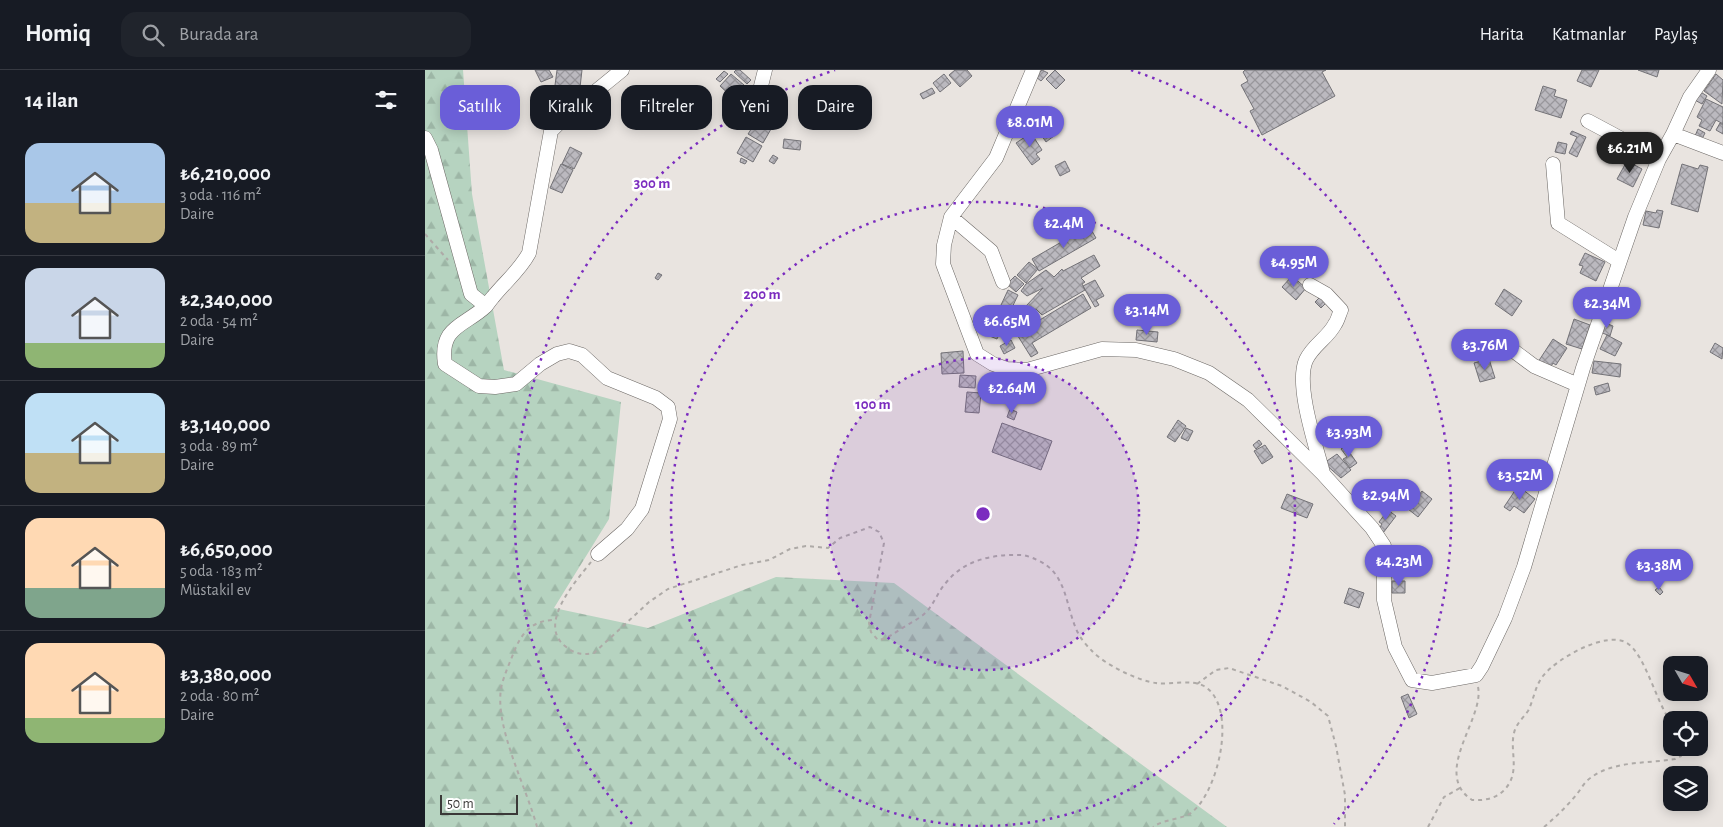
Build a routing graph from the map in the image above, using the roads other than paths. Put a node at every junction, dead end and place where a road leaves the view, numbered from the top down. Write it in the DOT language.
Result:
graph roads {
  1 [pos="622,70"];
  2 [pos="765,70"];
  3 [pos="1033,70"];
  4 [pos="1709,70"];
  5 [pos="761,85"];
  6 [pos="1588,121"];
  7 [pos="1673,134"];
  8 [pos="425,138"];
  9 [pos="1723,154"];
  10 [pos="1659,159"];
  11 [pos="1553,164"];
  12 [pos="951,217"];
  13 [pos="1619,261"];
  14 [pos="1003,282"];
  15 [pos="1310,285"];
  16 [pos="486,306"];
  17 [pos="1499,340"];
  18 [pos="1577,385"];
  19 [pos="1323,474"];
  20 [pos="598,554"];
  1 -- 16 [label="street"];
  2 -- 5 [label="street"];
  3 -- 12 [label="street"];
  4 -- 7 [label="street"];
  6 -- 10 [label="street"];
  7 -- 9 [label="street"];
  7 -- 10 [label="street"];
  8 -- 16 [label="street"];
  10 -- 13 [label="street"];
  11 -- 13 [label="street"];
  12 -- 14 [label="street"];
  12 -- 19 [label="street"];
  13 -- 18 [label="street"];
  15 -- 19 [label="street"];
  16 -- 20 [label="street"];
  17 -- 18 [label="street"];
  18 -- 19 [label="street"];
}
